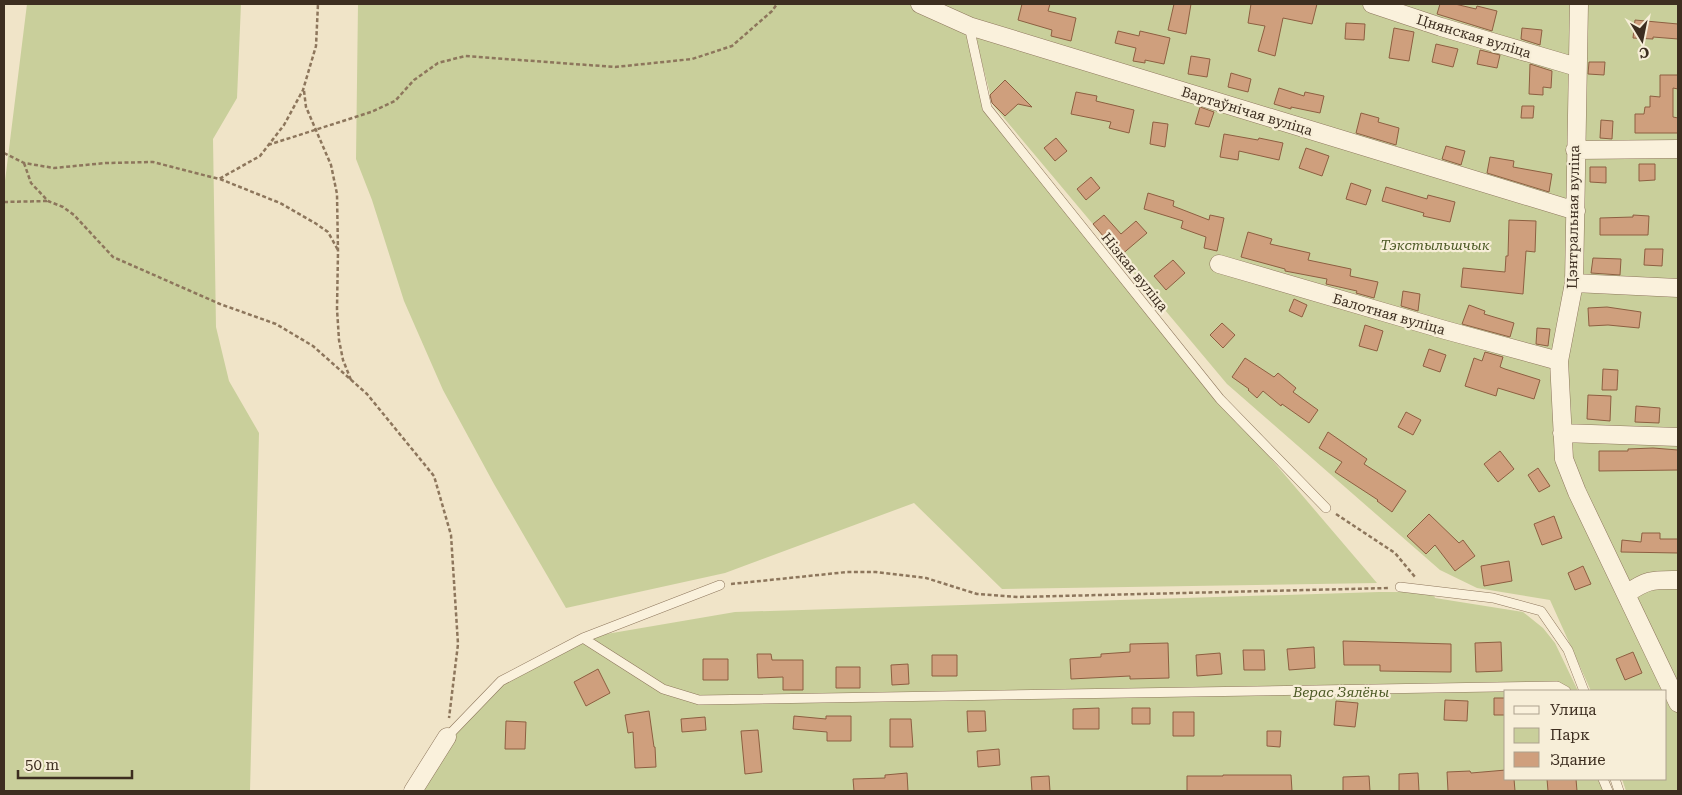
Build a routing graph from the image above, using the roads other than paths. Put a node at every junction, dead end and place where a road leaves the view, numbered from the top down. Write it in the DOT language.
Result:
graph roads {
  1 [pos="920,4"];
  2 [pos="1372,4"];
  3 [pos="1579,4"];
  4 [pos="969,26"];
  5 [pos="1577,67"];
  6 [pos="1678,149"];
  7 [pos="1575,150"];
  8 [pos="1576,211"];
  9 [pos="1219,264"];
  10 [pos="1574,283"];
  11 [pos="1678,288"];
  12 [pos="1559,361"];
  13 [pos="1562,434"];
  14 [pos="1678,437"];
  15 [pos="1326,508"];
  16 [pos="1678,580"];
  17 [pos="720,585"];
  18 [pos="1400,587"];
  19 [pos="1626,594"];
  20 [pos="583,638"];
  21 [pos="1564,690"];
  22 [pos="1584,690"];
  23 [pos="1678,702"];
  24 [pos="447,737"];
  25 [pos="414,791"];
  1 -- 4 [label="street, Вартаўнічая вуліца"];
  2 -- 5 [label="street, Цнянская вуліца"];
  3 -- 5 [label="street, Цэнтральная вуліца"];
  4 -- 8 [label="street, Вартаўнічая вуліца"];
  4 -- 15 [label="lane, Нізкая вуліца"];
  5 -- 7 [label="street, Цэнтральная вуліца"];
  6 -- 7 [label="street"];
  7 -- 8 [label="street, Цэнтральная вуліца"];
  8 -- 10 [label="street, Цэнтральная вуліца"];
  9 -- 12 [label="street, Балотная вуліца"];
  10 -- 11 [label="street"];
  10 -- 12 [label="street, Цэнтральная вуліца"];
  12 -- 13 [label="street, Цэнтральная вуліца"];
  13 -- 14 [label="street"];
  13 -- 19 [label="street, Цэнтральная вуліца"];
  16 -- 19 [label="street"];
  17 -- 20 [label="lane"];
  18 -- 22 [label="lane"];
  19 -- 23 [label="street, Цэнтральная вуліца"];
  20 -- 21 [label="lane"];
  20 -- 24 [label="lane"];
  24 -- 25 [label="street"];
}
